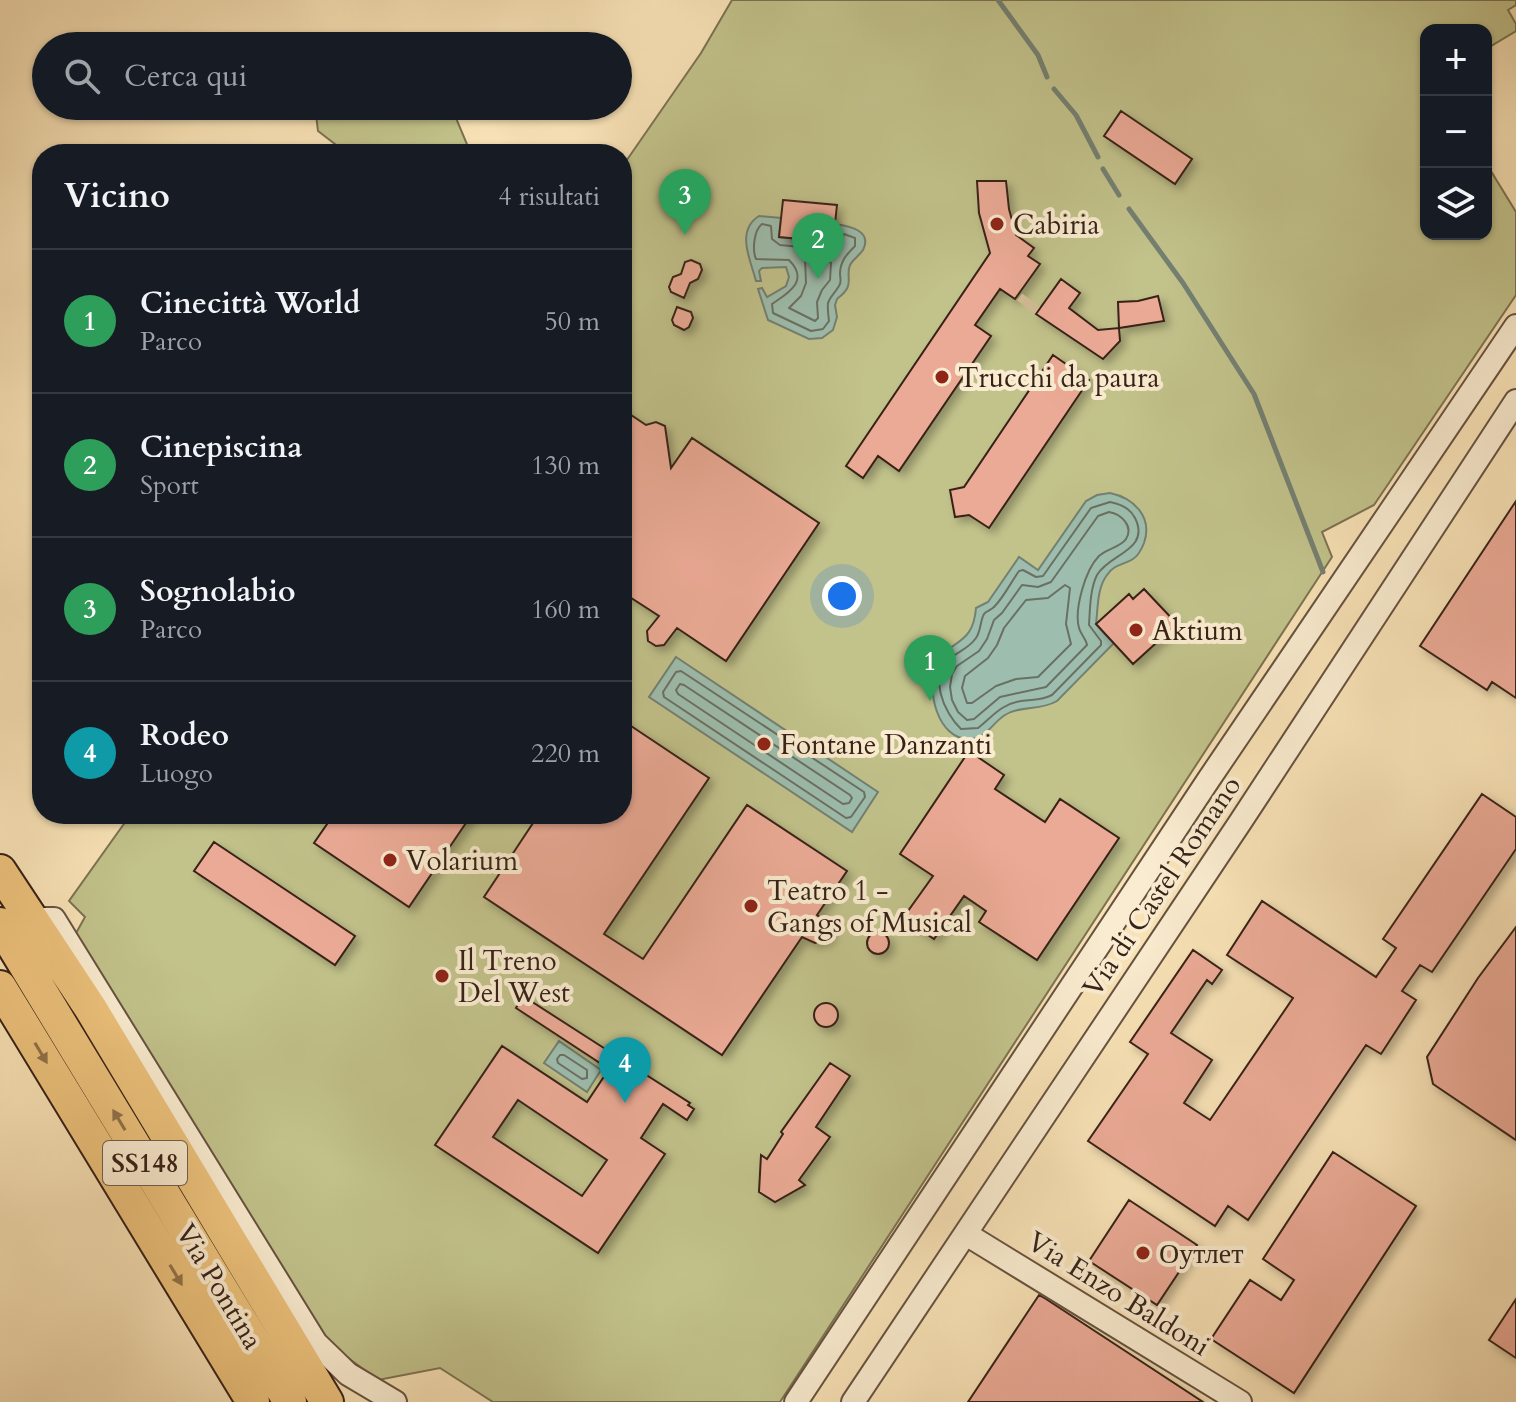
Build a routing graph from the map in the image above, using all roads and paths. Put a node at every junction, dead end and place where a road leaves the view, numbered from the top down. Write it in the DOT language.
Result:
graph roads {
  1 [pos="1516,326"];
  2 [pos="1516,401"];
  3 [pos="0,871"];
  4 [pos="36,923"];
  5 [pos="0,924"];
  6 [pos="0,987"];
  7 [pos="966,1234"];
  8 [pos="211,1334"];
  9 [pos="236,1402"];
  10 [pos="253,1402"];
  11 [pos="290,1402"];
  12 [pos="327,1402"];
  13 [pos="395,1402"];
  14 [pos="796,1402"];
  15 [pos="853,1402"];
  16 [pos="1240,1402"];
  1 -- 14 [label="street"];
  2 -- 7 [label="street, Via di Castel Romano"];
  3 -- 4 [label="highway"];
  4 -- 12 [label="highway"];
  4 -- 13 [label="street"];
  11 -- 5 [label="highway, Via Pontina / SS148, one-way"];
  6 -- 8 [label="highway, Via Pontina / SS148, one-way"];
  7 -- 15 [label="street, Via di Castel Romano"];
  7 -- 16 [label="street, Via Enzo Baldoni"];
  8 -- 9 [label="highway"];
  8 -- 10 [label="highway, Via Pontina / SS148"];
}
